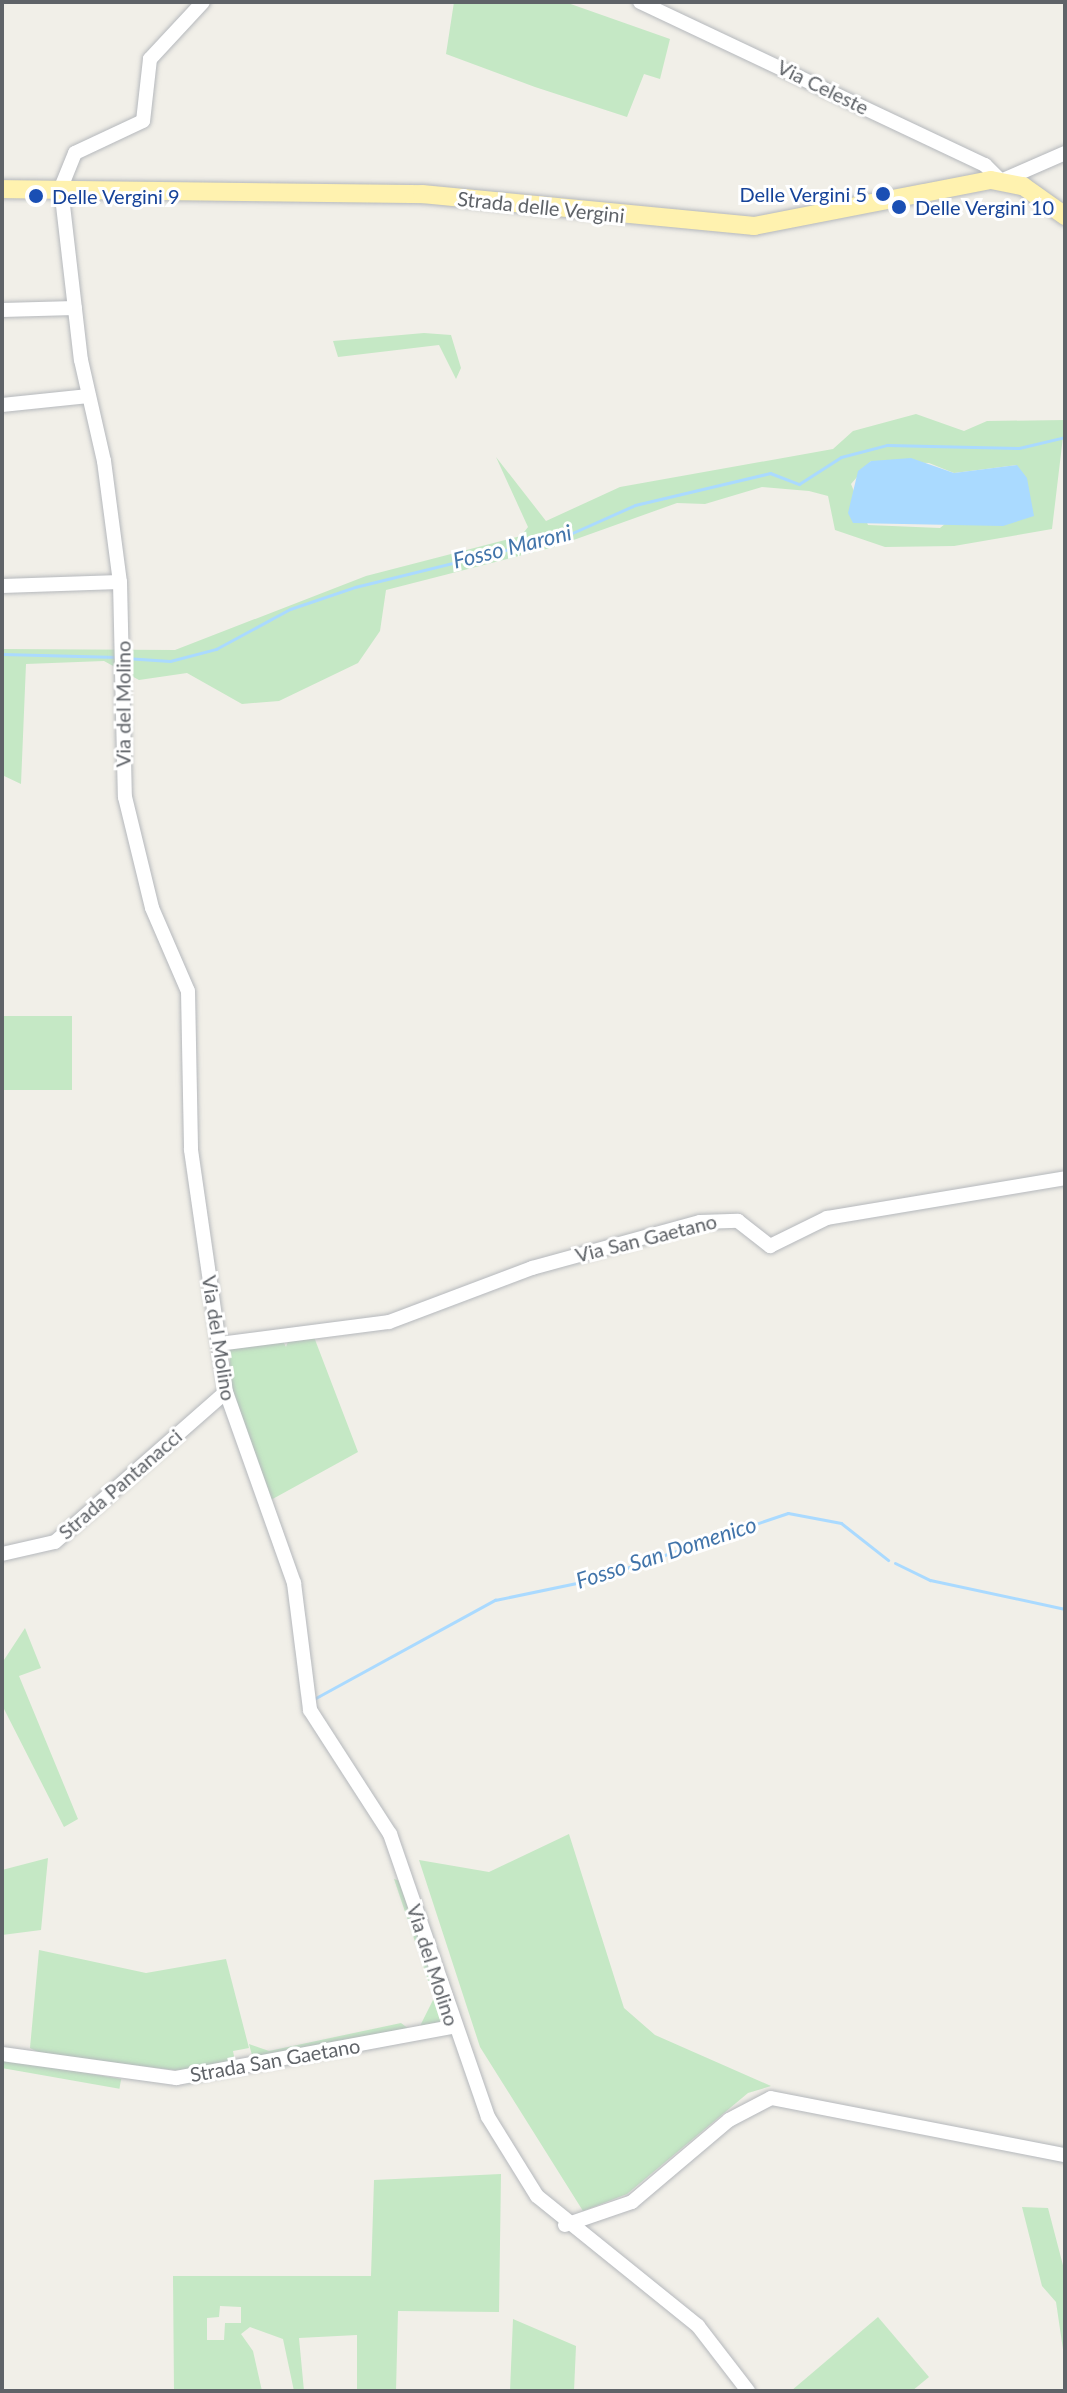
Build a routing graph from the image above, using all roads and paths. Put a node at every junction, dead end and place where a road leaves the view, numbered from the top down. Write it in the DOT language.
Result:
graph roads {
  1 [pos="203,2"];
  2 [pos="640,2"];
  3 [pos="1065,153"];
  4 [pos="1001,181"];
  5 [pos="61,188"];
  6 [pos="2,189"];
  7 [pos="1065,216"];
  8 [pos="75,308"];
  9 [pos="2,310"];
  10 [pos="89,396"];
  11 [pos="2,405"];
  12 [pos="120,582"];
  13 [pos="2,586"];
  14 [pos="1065,1178"];
  15 [pos="219,1344"];
  16 [pos="226,1392"];
  17 [pos="2,1554"];
  18 [pos="452,2027"];
  19 [pos="2,2054"];
  20 [pos="1065,2155"];
  21 [pos="565,2225"];
  22 [pos="748,2391"];
  1 -- 5 [label="street"];
  2 -- 4 [label="street, Via Celeste"];
  3 -- 4 [label="street"];
  4 -- 5 [label="main road, Strada delle Vergini"];
  4 -- 7 [label="main road"];
  5 -- 6 [label="main road, Strada delle Vergini"];
  5 -- 8 [label="street, Via del Molino"];
  8 -- 9 [label="street"];
  8 -- 10 [label="street, Via del Molino"];
  10 -- 11 [label="street"];
  10 -- 12 [label="street, Via del Molino"];
  12 -- 13 [label="street"];
  12 -- 15 [label="street, Via del Molino"];
  14 -- 15 [label="street, Via San Gaetano"];
  15 -- 16 [label="street, Via del Molino"];
  16 -- 17 [label="street, Strada Pantanacci"];
  16 -- 18 [label="street, Via del Molino"];
  18 -- 19 [label="street, Strada San Gaetano"];
  18 -- 21 [label="street, Via del Molino"];
  20 -- 21 [label="street"];
  21 -- 22 [label="street, Via del Molino"];
}
